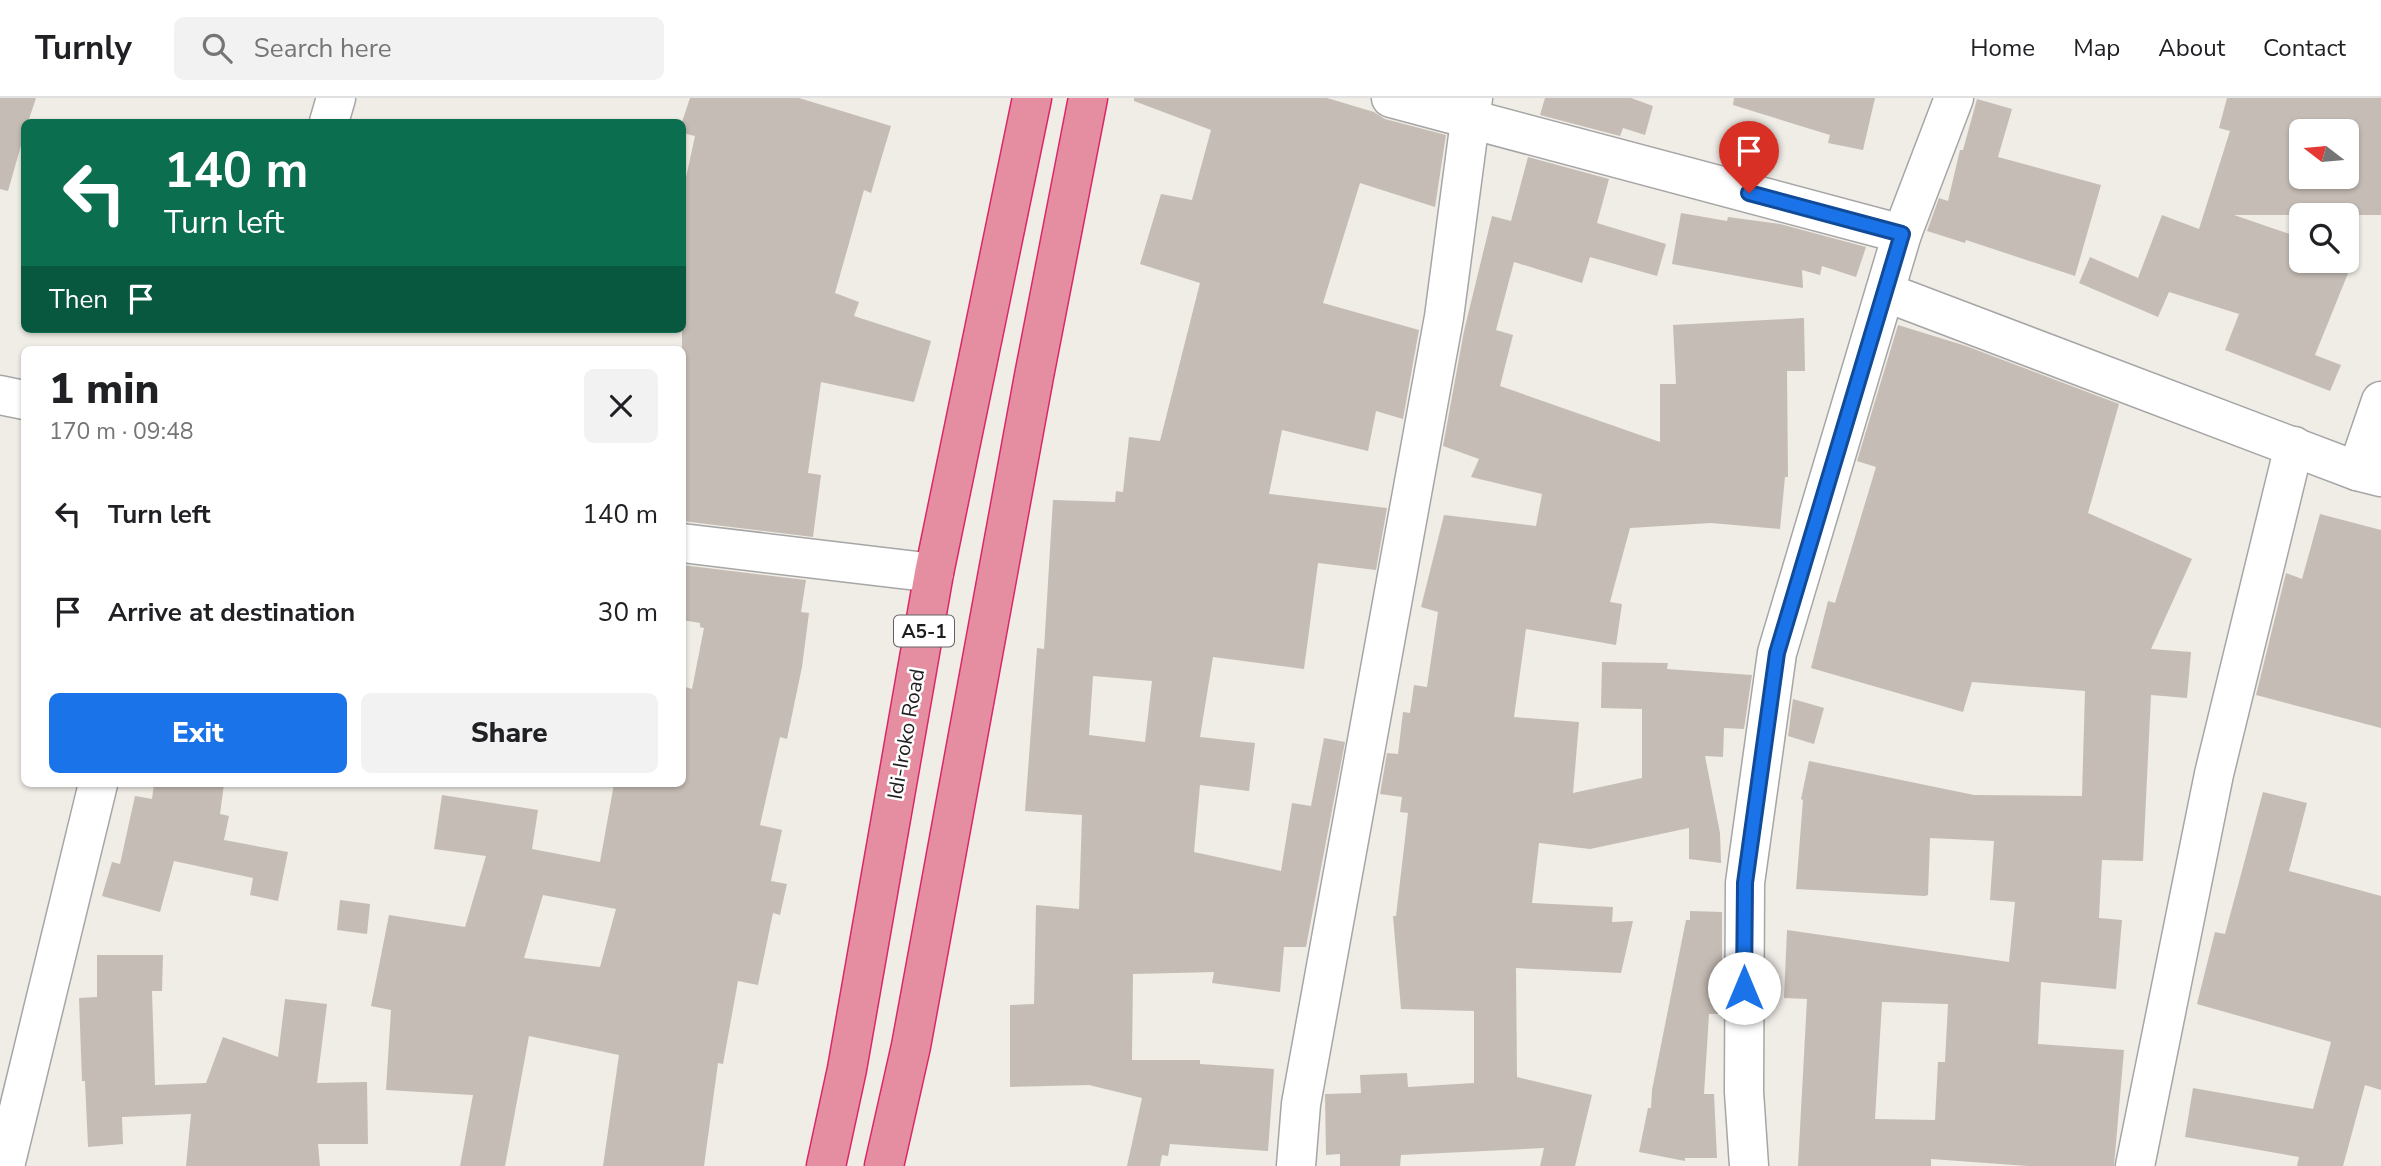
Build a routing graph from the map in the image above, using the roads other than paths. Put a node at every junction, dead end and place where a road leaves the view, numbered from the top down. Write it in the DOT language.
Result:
graph roads {
  1 [pos="336,98"];
  2 [pos="1032,98"];
  3 [pos="1088,98"];
  4 [pos="1391,98"];
  5 [pos="1954,98"];
  6 [pos="1471,108"];
  7 [pos="329,119"];
  8 [pos="1902,234"];
  9 [pos="1885,292"];
  10 [pos="0,395"];
  11 [pos="21,399"];
  12 [pos="2381,401"];
  13 [pos="2294,446"];
  14 [pos="2369,474"];
  15 [pos="686,543"];
  16 [pos="934,573"];
  17 [pos="97,787"];
  18 [pos="5,1166"];
  19 [pos="826,1166"];
  20 [pos="884,1166"];
  21 [pos="1296,1166"];
  22 [pos="1749,1166"];
  23 [pos="2135,1166"];
  1 -- 7 [label="street"];
  2 -- 16 [label="highway, Idi-Iroko Road / A5-1"];
  3 -- 20 [label="highway, A5-1"];
  4 -- 6 [label="street"];
  5 -- 8 [label="street"];
  6 -- 8 [label="street"];
  6 -- 21 [label="street"];
  8 -- 9 [label="street"];
  9 -- 13 [label="street"];
  9 -- 22 [label="street"];
  10 -- 11 [label="street"];
  12 -- 14 [label="street"];
  13 -- 14 [label="street"];
  13 -- 23 [label="street"];
  15 -- 16 [label="street"];
  16 -- 19 [label="highway, Idi-Iroko Road / A5-1"];
  17 -- 18 [label="street"];
}
